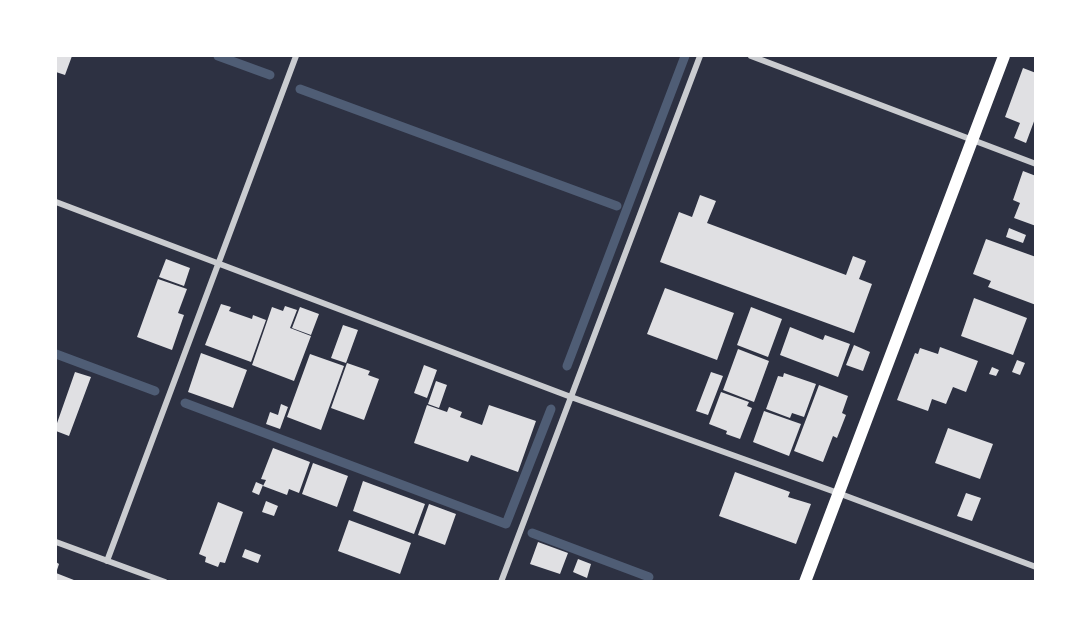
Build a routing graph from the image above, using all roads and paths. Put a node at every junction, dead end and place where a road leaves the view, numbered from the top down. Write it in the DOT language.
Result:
graph roads {
  1 [pos="296,56"];
  2 [pos="700,56"];
  3 [pos="751,56"];
  4 [pos="1004,56"];
  5 [pos="972,140"];
  6 [pos="1035,164"];
  7 [pos="56,202"];
  8 [pos="219,262"];
  9 [pos="571,397"];
  10 [pos="838,493"];
  11 [pos="56,543"];
  12 [pos="107,561"];
  13 [pos="1035,567"];
  14 [pos="165,582"];
  15 [pos="501,582"];
  16 [pos="805,582"];
  1 -- 8 [label="street"];
  2 -- 9 [label="street"];
  3 -- 5 [label="street"];
  4 -- 5 [label="main road"];
  5 -- 6 [label="street"];
  5 -- 10 [label="main road"];
  7 -- 8 [label="street"];
  8 -- 9 [label="street"];
  8 -- 12 [label="street"];
  9 -- 10 [label="street"];
  9 -- 15 [label="street"];
  10 -- 13 [label="street"];
  10 -- 16 [label="main road"];
  11 -- 12 [label="street"];
  12 -- 14 [label="street"];
}
